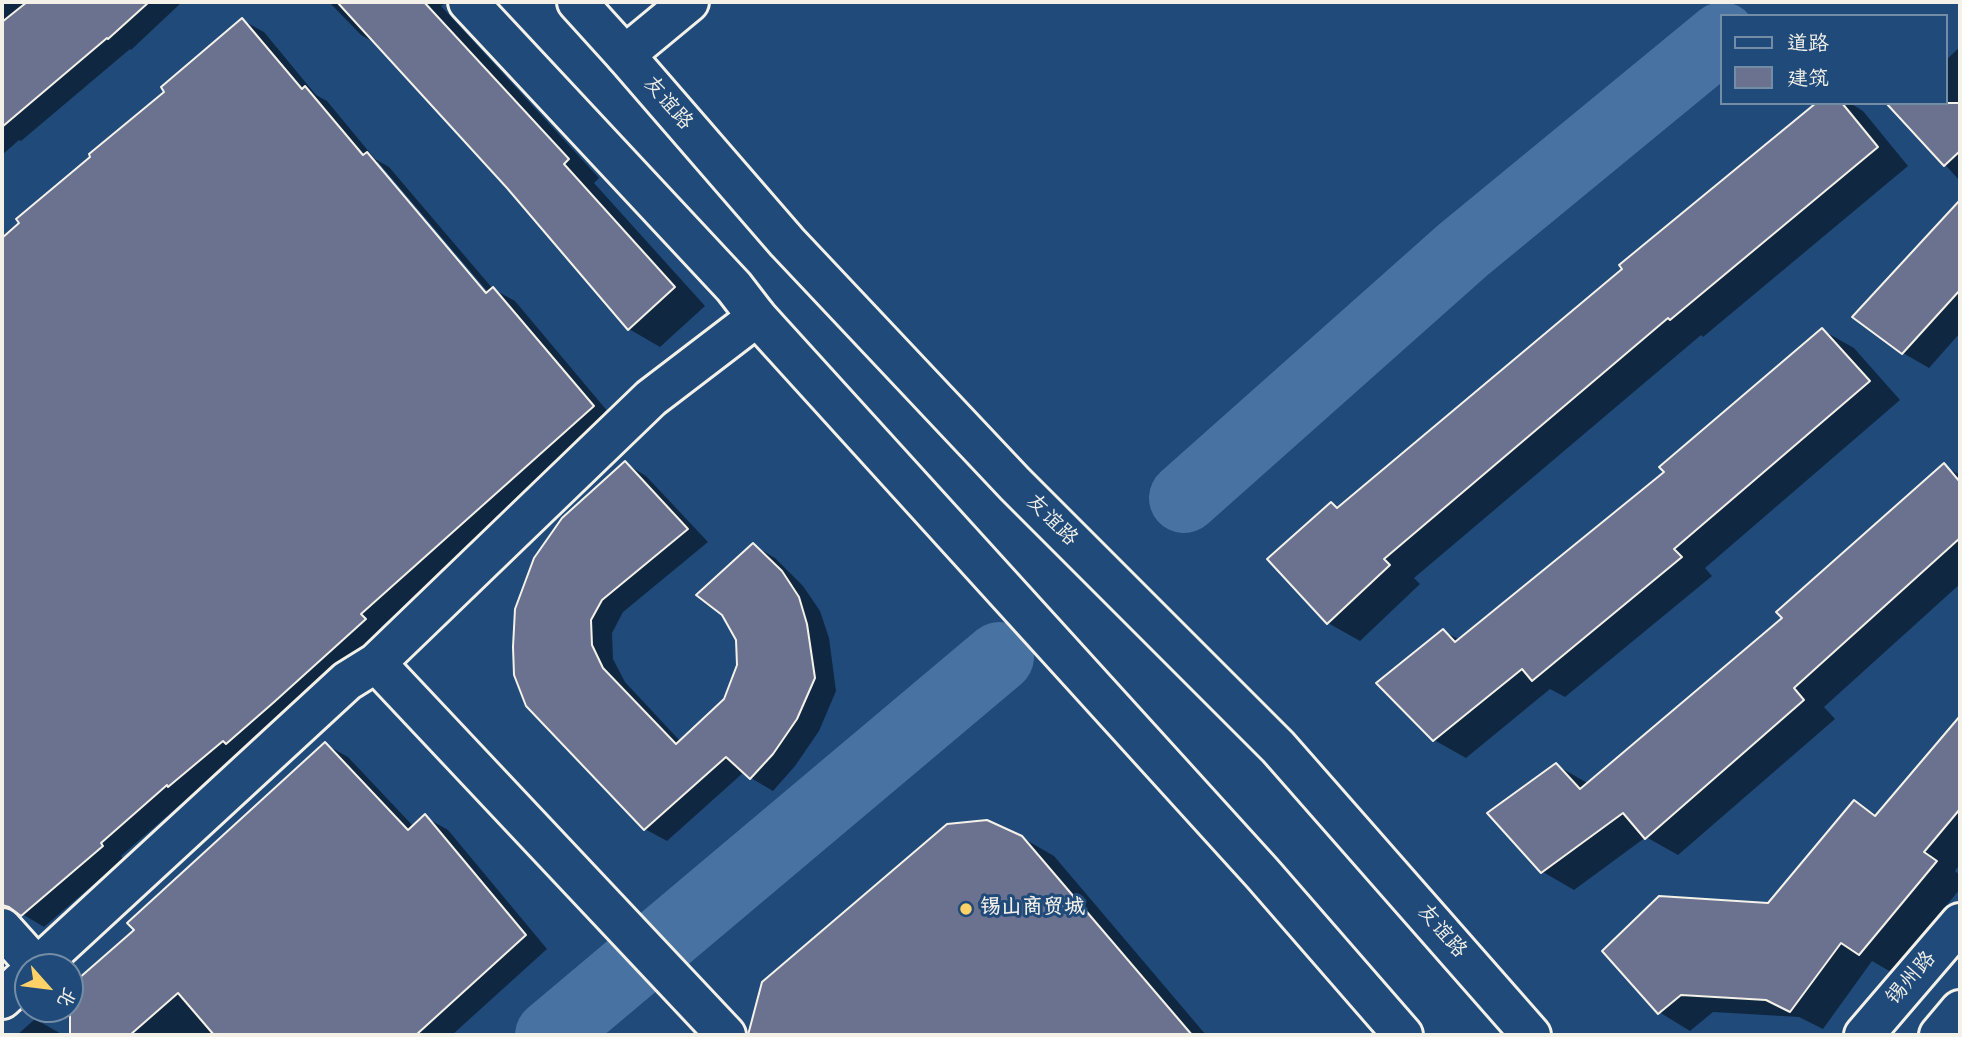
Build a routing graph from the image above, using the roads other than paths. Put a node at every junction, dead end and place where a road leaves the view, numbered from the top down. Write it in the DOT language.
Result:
graph roads {
  1 [pos="468,2"];
  2 [pos="576,2"];
  3 [pos="688,2"];
  4 [pos="625,55"];
  5 [pos="757,317"];
  6 [pos="376,663"];
  7 [pos="1960,923"];
  8 [pos="2,928"];
  9 [pos="24,953"];
  10 [pos="52,953"];
  11 [pos="1960,1010"];
  12 [pos="726,1035"];
  13 [pos="1403,1035"];
  14 [pos="1531,1035"];
  15 [pos="1864,1035"];
  16 [pos="1939,1035"];
  1 -- 5 [label="main road"];
  2 -- 4 [label="main road, 友谊路"];
  3 -- 4 [label="main road"];
  4 -- 14 [label="main road, 友谊路"];
  5 -- 6 [label="main road"];
  5 -- 13 [label="main road"];
  6 -- 10 [label="main road"];
  6 -- 12 [label="main road"];
  7 -- 15 [label="main road, 锡州路"];
  8 -- 9 [label="main road"];
  11 -- 16 [label="main road"];
}
